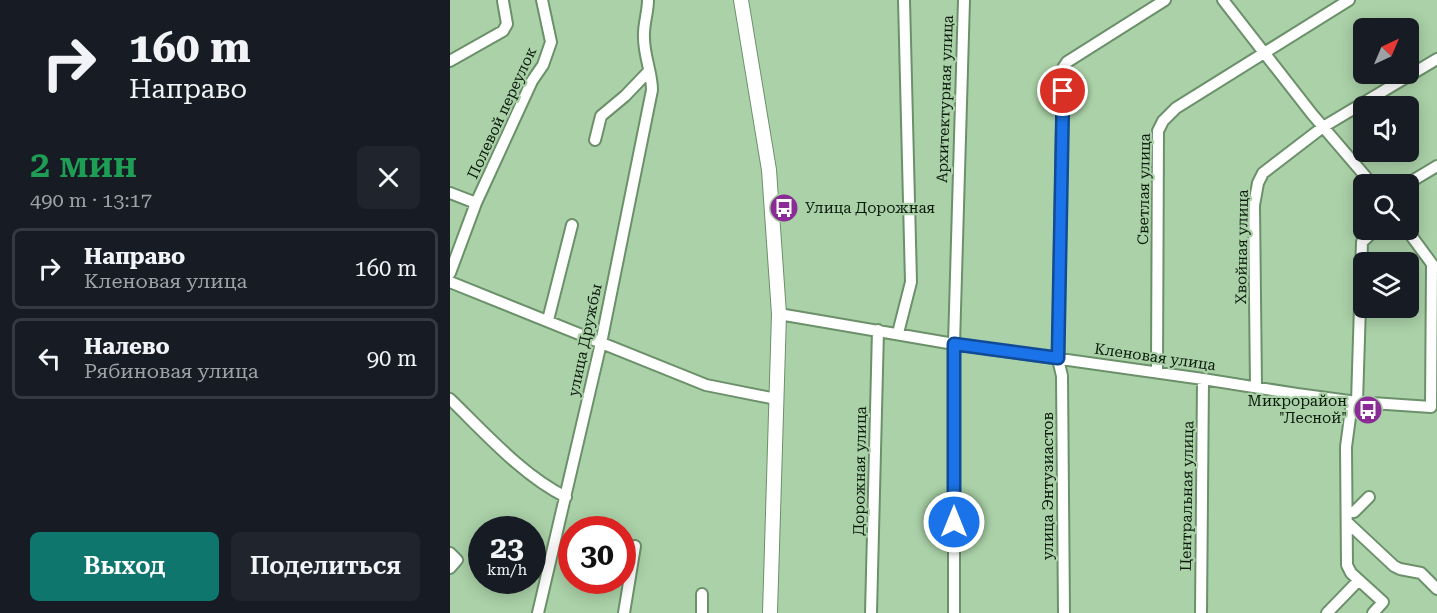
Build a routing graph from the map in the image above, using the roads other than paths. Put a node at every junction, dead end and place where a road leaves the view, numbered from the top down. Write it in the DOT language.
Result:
graph roads {
  1 [pos="498,0"];
  2 [pos="504,0"];
  3 [pos="542,0"];
  4 [pos="648,0"];
  5 [pos="741,0"];
  6 [pos="904,0"];
  7 [pos="964,0"];
  8 [pos="1165,0"];
  9 [pos="1223,0"];
  10 [pos="1349,0"];
  11 [pos="1264,52"];
  12 [pos="1437,59"];
  13 [pos="450,62"];
  14 [pos="648,72"];
  15 [pos="1323,127"];
  16 [pos="595,140"];
  17 [pos="1437,166"];
  18 [pos="1363,174"];
  19 [pos="1419,177"];
  20 [pos="450,193"];
  21 [pos="476,203"];
  22 [pos="572,225"];
  23 [pos="1364,240"];
  24 [pos="1416,240"];
  25 [pos="1433,260"];
  26 [pos="450,273"];
  27 [pos="450,282"];
  28 [pos="779,314"];
  29 [pos="548,320"];
  30 [pos="878,330"];
  31 [pos="898,333"];
  32 [pos="601,343"];
  33 [pos="954,344"];
  34 [pos="1058,358"];
  35 [pos="1156,372"];
  36 [pos="1203,379"];
  37 [pos="1256,387"];
  38 [pos="450,399"];
  39 [pos="776,399"];
  40 [pos="1354,402"];
  41 [pos="566,497"];
  42 [pos="1369,497"];
  43 [pos="1348,518"];
  44 [pos="1359,580"];
  45 [pos="1437,589"];
  46 [pos="627,594"];
  47 [pos="702,594"];
  48 [pos="538,613"];
  49 [pos="624,613"];
  50 [pos="702,613"];
  51 [pos="771,613"];
  52 [pos="871,613"];
  53 [pos="954,613"];
  54 [pos="1064,613"];
  55 [pos="1201,613"];
  56 [pos="1327,613"];
  57 [pos="1373,613"];
  1 -- 2 [label="street"];
  2 -- 13 [label="street"];
  3 -- 21 [label="street, Полевой переулок"];
  4 -- 14 [label="street, улица Дружбы"];
  5 -- 28 [label="main road"];
  6 -- 31 [label="street"];
  7 -- 33 [label="street, Архитектурная улица"];
  8 -- 34 [label="street, улица Энтузиастов"];
  9 -- 11 [label="street"];
  10 -- 11 [label="street, Светлая улица"];
  11 -- 15 [label="street"];
  11 -- 35 [label="street, Светлая улица"];
  12 -- 15 [label="street, Хвойная улица"];
  14 -- 16 [label="street"];
  14 -- 32 [label="street, улица Дружбы"];
  15 -- 18 [label="street"];
  15 -- 37 [label="street, Хвойная улица"];
  17 -- 19 [label="street"];
  20 -- 21 [label="street, Полевой переулок"];
  21 -- 26 [label="street, Полевой переулок"];
  22 -- 29 [label="street"];
  23 -- 40 [label="street"];
  24 -- 25 [label="street"];
  25 -- 40 [label="street, Кленовая улица"];
  27 -- 29 [label="street"];
  28 -- 30 [label="street, Кленовая улица"];
  28 -- 39 [label="main road"];
  29 -- 32 [label="street"];
  30 -- 31 [label="street, Кленовая улица"];
  30 -- 52 [label="street, Дорожная улица"];
  31 -- 33 [label="street, Кленовая улица"];
  32 -- 39 [label="street"];
  32 -- 41 [label="street, улица Дружбы"];
  33 -- 34 [label="street, Кленовая улица"];
  33 -- 53 [label="street, Архитектурная улица"];
  34 -- 35 [label="street, Кленовая улица"];
  34 -- 54 [label="street, улица Энтузиастов"];
  35 -- 36 [label="street, Кленовая улица"];
  36 -- 37 [label="street, Кленовая улица"];
  36 -- 55 [label="street, Центральная улица"];
  37 -- 40 [label="street, Кленовая улица"];
  38 -- 41 [label="street"];
  39 -- 51 [label="main road"];
  40 -- 43 [label="street"];
  41 -- 48 [label="street, улица Дружбы"];
  42 -- 43 [label="street"];
  43 -- 44 [label="street"];
  43 -- 45 [label="street"];
  44 -- 56 [label="street"];
  44 -- 57 [label="street"];
  46 -- 49 [label="street"];
  47 -- 50 [label="street"];
}
